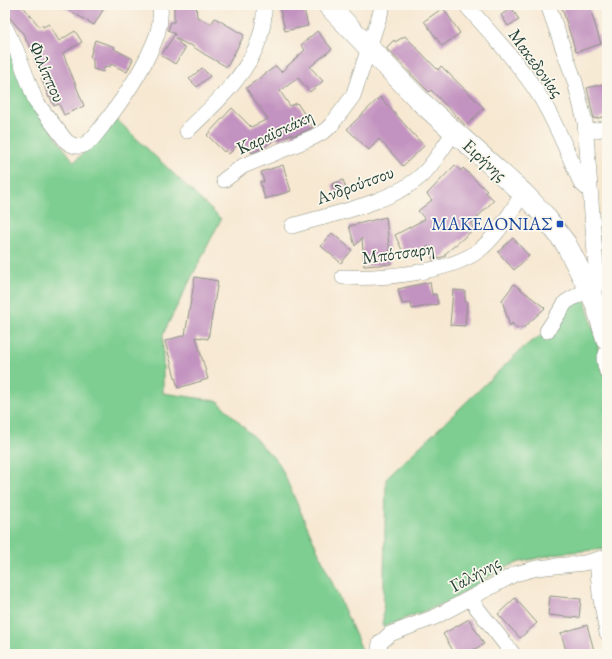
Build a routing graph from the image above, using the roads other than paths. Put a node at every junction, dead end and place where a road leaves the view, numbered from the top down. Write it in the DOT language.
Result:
graph roads {
  1 [pos="160,5"];
  2 [pos="264,5"];
  3 [pos="328,5"];
  4 [pos="383,5"];
  5 [pos="466,5"];
  6 [pos="548,5"];
  7 [pos="5,26"];
  8 [pos="369,48"];
  9 [pos="607,128"];
  10 [pos="186,131"];
  11 [pos="454,132"];
  12 [pos="587,132"];
  13 [pos="224,180"];
  14 [pos="590,191"];
  15 [pos="523,193"];
  16 [pos="292,226"];
  17 [pos="343,277"];
  18 [pos="590,291"];
  19 [pos="547,331"];
  20 [pos="607,340"];
  21 [pos="607,352"];
  22 [pos="607,372"];
  23 [pos="602,559"];
  24 [pos="470,599"];
  25 [pos="607,633"];
  26 [pos="380,654"];
  27 [pos="513,654"];
  1 -- 7 [label="street, Φιλίππου"];
  2 -- 10 [label="street"];
  3 -- 8 [label="street, Ειρήνης"];
  4 -- 8 [label="street, Καραϊσκάκη"];
  5 -- 14 [label="street, Μακεδονίας"];
  6 -- 12 [label="street"];
  8 -- 11 [label="street, Ειρήνης"];
  8 -- 13 [label="street, Καραϊσκάκη"];
  9 -- 12 [label="street"];
  11 -- 15 [label="street, Ειρήνης"];
  11 -- 16 [label="street, Ανδρούτσου"];
  12 -- 14 [label="street"];
  14 -- 18 [label="street"];
  15 -- 17 [label="street, Μπότσαρη"];
  15 -- 18 [label="street, Ειρήνης"];
  18 -- 19 [label="street"];
  18 -- 20 [label="street, Ειρήνης"];
  21 -- 22 [label="street"];
  23 -- 24 [label="street, Γαλήνης"];
  23 -- 25 [label="street"];
  24 -- 26 [label="street, Γαλήνης"];
  24 -- 27 [label="street"];
}
